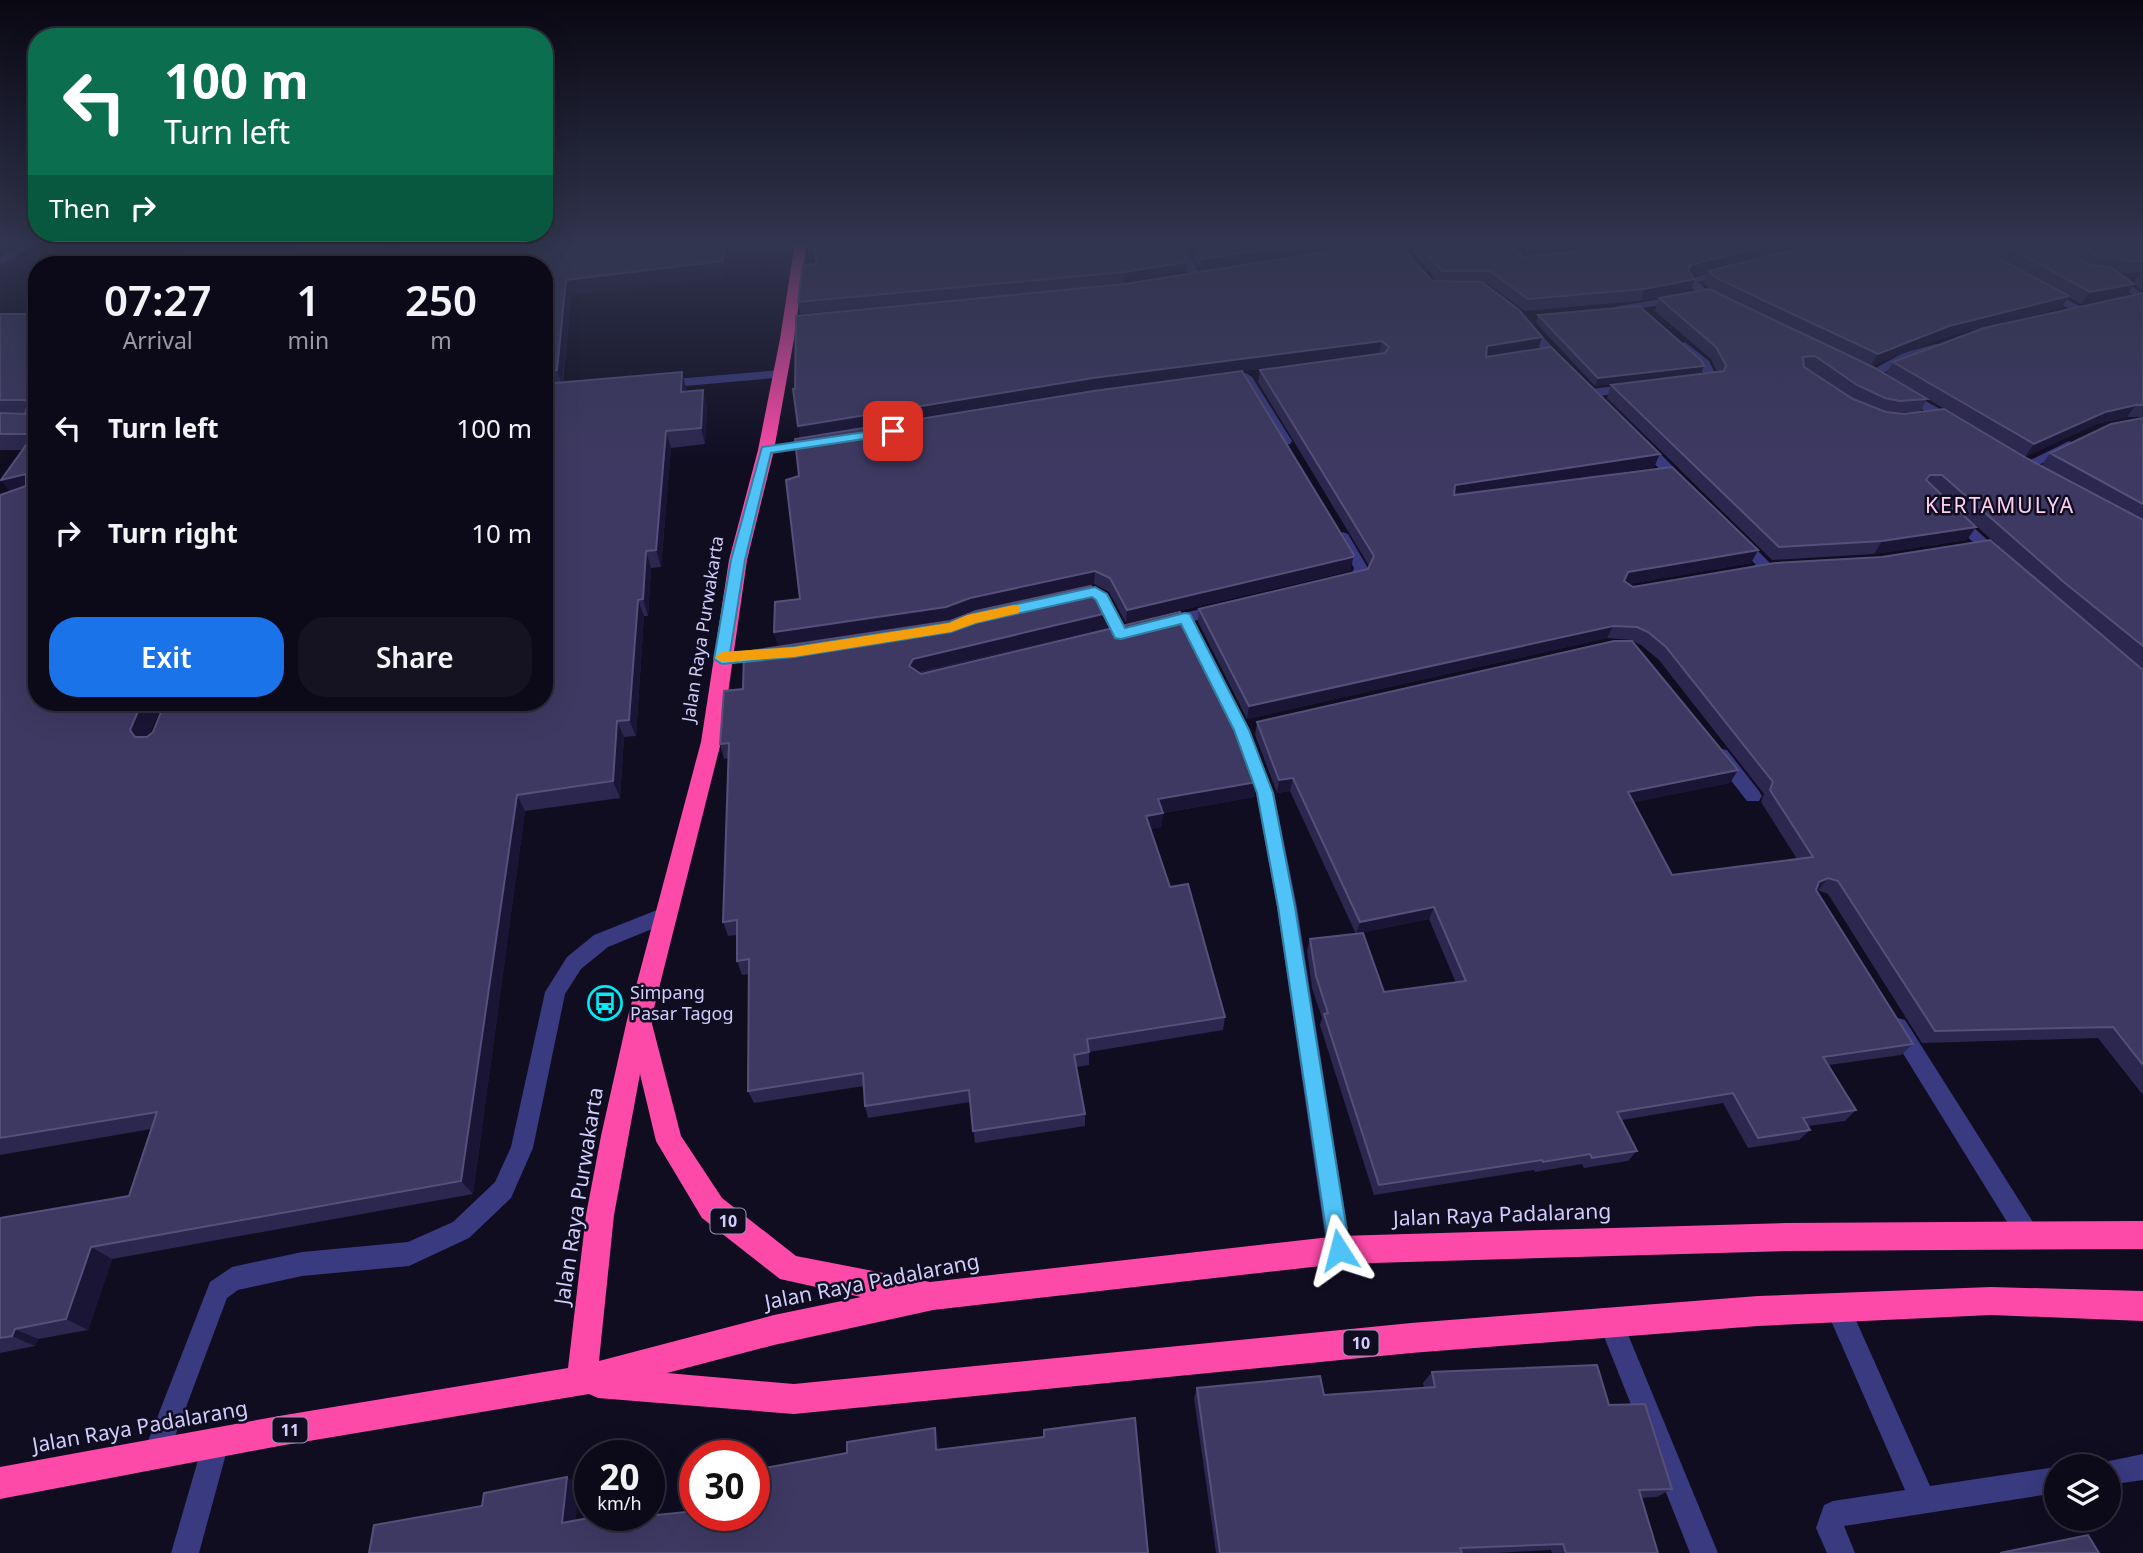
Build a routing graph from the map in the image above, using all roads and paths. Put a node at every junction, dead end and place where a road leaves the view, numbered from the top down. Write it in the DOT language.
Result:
graph roads {
  1 [pos="796,314"];
  2 [pos="1534,317"];
  3 [pos="1679,341"];
  4 [pos="1946,345"];
  5 [pos="1522,358"];
  6 [pos="780,374"];
  7 [pos="1246,377"];
  8 [pos="1685,382"];
  9 [pos="655,385"];
  10 [pos="1644,386"];
  11 [pos="1602,404"];
  12 [pos="1939,414"];
  13 [pos="1915,419"];
  14 [pos="1961,427"];
  15 [pos="1632,433"];
  16 [pos="830,441"];
  17 [pos="2079,441"];
  18 [pos="766,450"];
  19 [pos="1294,457"];
  20 [pos="2026,466"];
  21 [pos="1690,492"];
  22 [pos="1945,509"];
  23 [pos="1335,525"];
  24 [pos="1729,530"];
  25 [pos="1986,545"];
  26 [pos="1961,549"];
  27 [pos="2013,569"];
  28 [pos="1741,573"];
  29 [pos="1325,586"];
  30 [pos="1054,601"];
  31 [pos="1236,606"];
  32 [pos="1185,618"];
  33 [pos="1133,631"];
  34 [pos="1102,640"];
  35 [pos="782,653"];
  36 [pos="722,659"];
  37 [pos="1711,742"];
  38 [pos="1753,796"];
  39 [pos="667,914"];
  40 [pos="1884,1004"];
  41 [pos="639,1020"];
  42 [pos="2028,1235"];
  43 [pos="2143,1235"];
  44 [pos="1339,1250"];
  45 [pos="933,1296"];
  46 [pos="2143,1306"];
  47 [pos="1837,1307"];
  48 [pos="1611,1324"];
  49 [pos="582,1381"];
  50 [pos="216,1443"];
  51 [pos="156,1454"];
  52 [pos="2143,1467"];
  53 [pos="2121,1470"];
  54 [pos="2044,1482"];
  55 [pos="0,1483"];
  56 [pos="1923,1501"];
  57 [pos="185,1553"];
  58 [pos="1704,1553"];
  59 [pos="1841,1553"];
  1 -- 6 [label="highway, Jalan Raya Purwakarta / 10"];
  2 -- 5 [label="street"];
  3 -- 8 [label="street"];
  4 -- 12 [label="street"];
  6 -- 9 [label="street"];
  6 -- 18 [label="highway, Jalan Raya Purwakarta / 10"];
  7 -- 19 [label="street"];
  10 -- 11 [label="street"];
  12 -- 13 [label="street"];
  12 -- 14 [label="street"];
  15 -- 21 [label="street"];
  16 -- 18 [label="street"];
  17 -- 20 [label="street"];
  18 -- 36 [label="highway, Jalan Raya Purwakarta / 10"];
  22 -- 25 [label="street"];
  23 -- 29 [label="street"];
  24 -- 28 [label="street"];
  25 -- 26 [label="street"];
  25 -- 27 [label="street"];
  30 -- 33 [label="street"];
  31 -- 32 [label="street"];
  32 -- 33 [label="street"];
  32 -- 44 [label="street"];
  33 -- 34 [label="street"];
  35 -- 36 [label="street"];
  36 -- 39 [label="highway, Jalan Raya Purwakarta / 10"];
  37 -- 38 [label="street"];
  39 -- 41 [label="highway, Jalan Raya Purwakarta / 10"];
  39 -- 51 [label="street"];
  40 -- 42 [label="street"];
  41 -- 45 [label="highway, Jalan Raya Purwakarta / 10"];
  41 -- 49 [label="highway, Jalan Raya Purwakarta / 10"];
  42 -- 43 [label="highway, Jalan Raya Padalarang / 10"];
  42 -- 44 [label="highway, Jalan Raya Padalarang / 10"];
  44 -- 45 [label="highway, Jalan Raya Padalarang / 10"];
  45 -- 49 [label="highway, Jalan Raya Padalarang / 10"];
  46 -- 47 [label="highway, Jalan Raya Padalarang / 10"];
  47 -- 48 [label="highway, Jalan Raya Padalarang / 10"];
  47 -- 56 [label="street"];
  48 -- 49 [label="highway, Jalan Raya Padalarang / 10"];
  48 -- 58 [label="street"];
  49 -- 50 [label="highway, Jalan Raya Padalarang / 11"];
  50 -- 51 [label="highway, Jalan Raya Padalarang / 11"];
  50 -- 57 [label="street"];
  51 -- 55 [label="highway, Jalan Raya Padalarang / 11"];
  52 -- 53 [label="street"];
  54 -- 56 [label="street"];
  56 -- 59 [label="street"];
}
